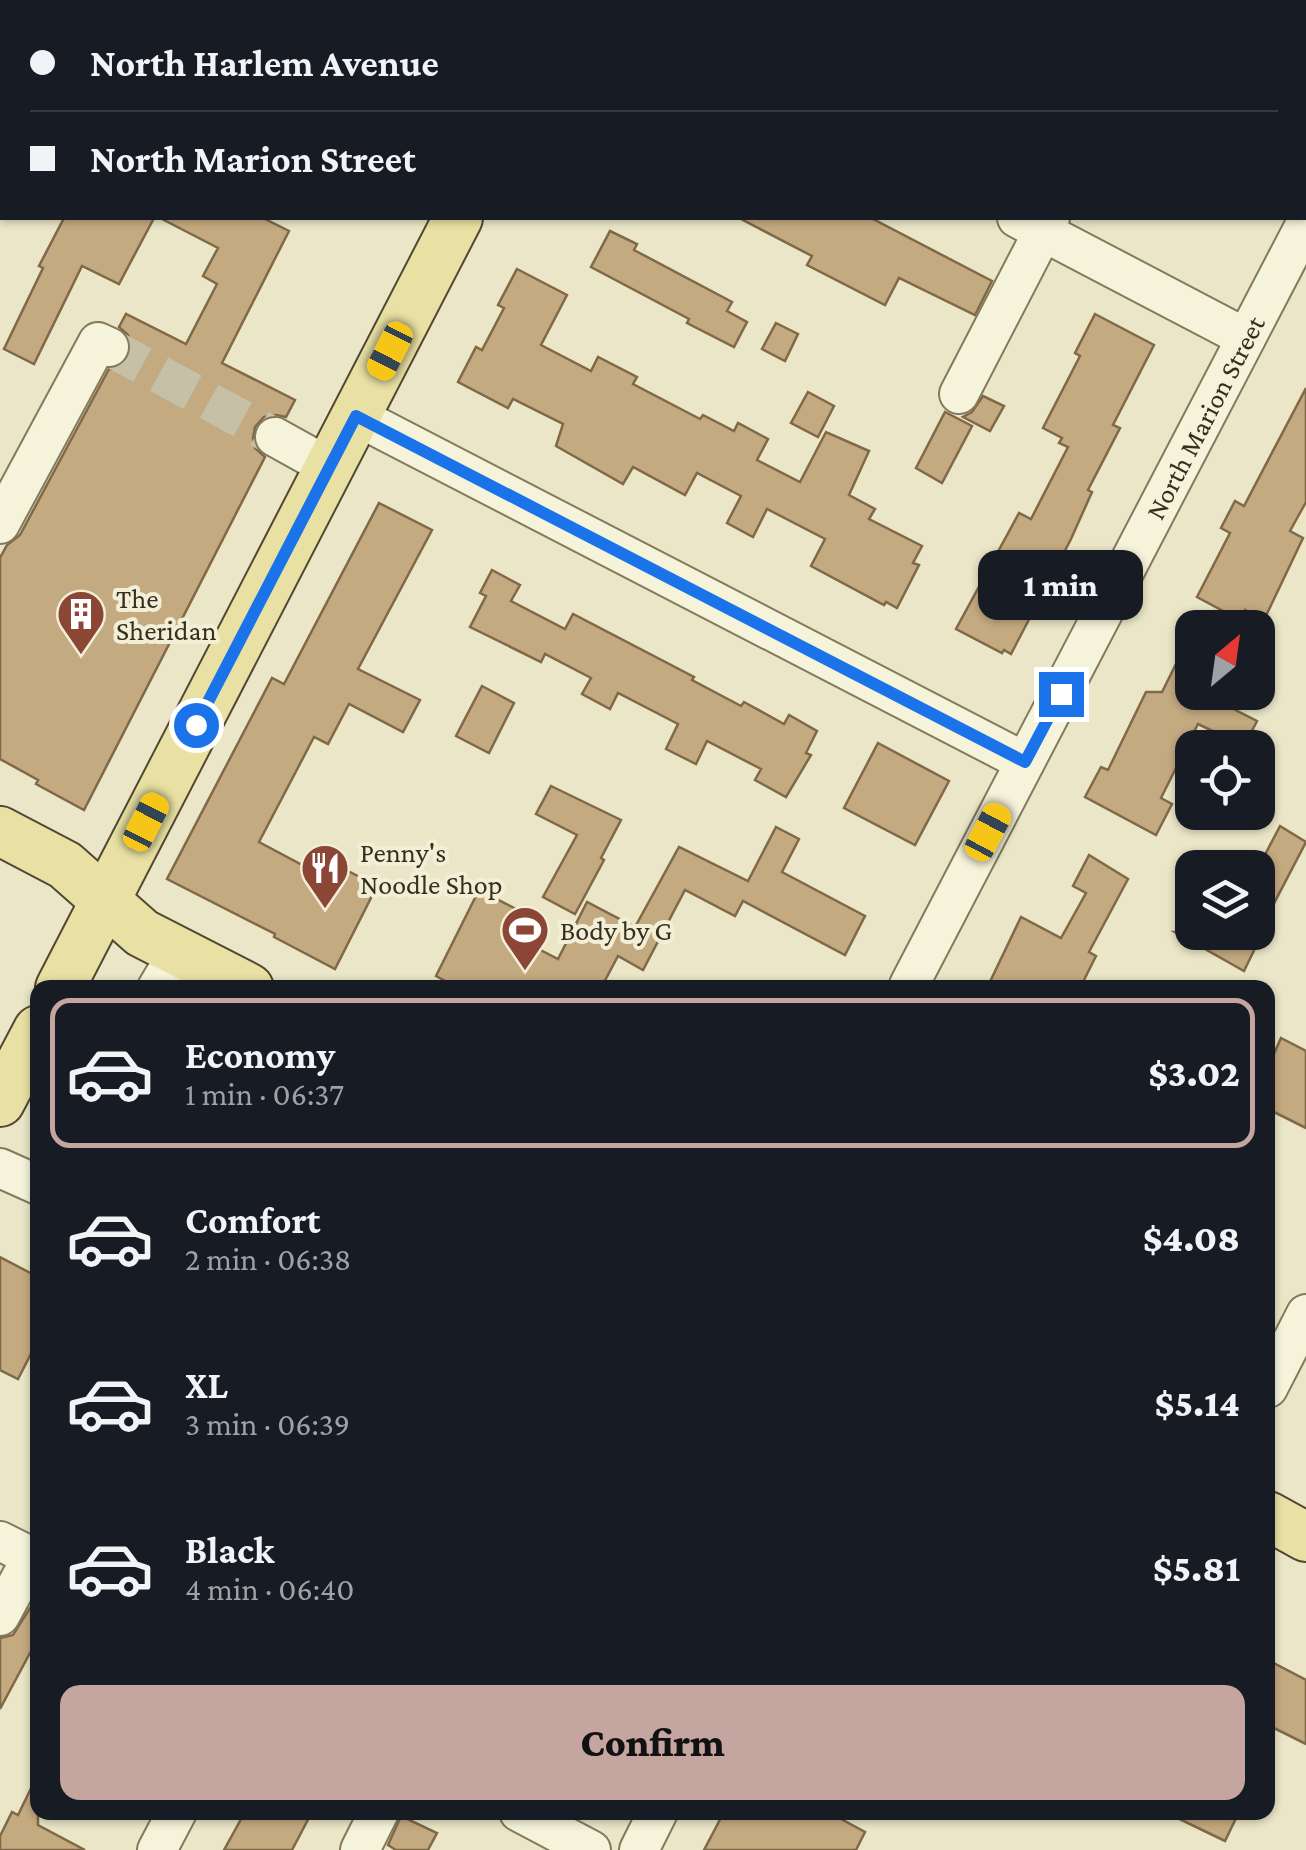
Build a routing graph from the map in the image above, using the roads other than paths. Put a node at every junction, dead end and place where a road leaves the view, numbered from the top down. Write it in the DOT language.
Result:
graph roads {
  1 [pos="457,220"];
  2 [pos="1037,222"];
  3 [pos="1306,223"];
  4 [pos="1246,338"];
  5 [pos="109,347"];
  6 [pos="959,394"];
  7 [pos="356,416"];
  8 [pos="275,437"];
  9 [pos="330,466"];
  10 [pos="0,524"];
  11 [pos="1025,762"];
  12 [pos="0,831"];
  13 [pos="104,902"];
  14 [pos="168,969"];
  15 [pos="64,980"];
  16 [pos="215,980"];
  17 [pos="912,980"];
  18 [pos="30,1052"];
  19 [pos="18,1086"];
  20 [pos="0,1168"];
  21 [pos="30,1181"];
  22 [pos="1306,1314"];
  23 [pos="1275,1374"];
  24 [pos="1275,1520"];
  25 [pos="1306,1537"];
  26 [pos="23,1553"];
  27 [pos="0,1616"];
  28 [pos="173,1820"];
  29 [pos="375,1820"];
  30 [pos="534,1820"];
  31 [pos="654,1820"];
  32 [pos="157,1850"];
  33 [pos="360,1850"];
  34 [pos="591,1850"];
  35 [pos="639,1850"];
  1 -- 7 [label="main road"];
  2 -- 4 [label="street"];
  2 -- 6 [label="street"];
  3 -- 4 [label="street, North Marion Street"];
  4 -- 11 [label="street, North Marion Street"];
  5 -- 10 [label="street"];
  7 -- 9 [label="main road"];
  7 -- 11 [label="street"];
  8 -- 9 [label="street"];
  9 -- 13 [label="main road"];
  11 -- 17 [label="street, North Marion Street"];
  12 -- 13 [label="main road"];
  13 -- 14 [label="main road"];
  13 -- 15 [label="main road"];
  14 -- 16 [label="main road"];
  18 -- 19 [label="main road"];
  20 -- 21 [label="street"];
  22 -- 23 [label="street"];
  24 -- 25 [label="main road"];
  26 -- 27 [label="street"];
  28 -- 32 [label="street"];
  29 -- 33 [label="street"];
  30 -- 34 [label="street"];
  31 -- 35 [label="street"];
}
